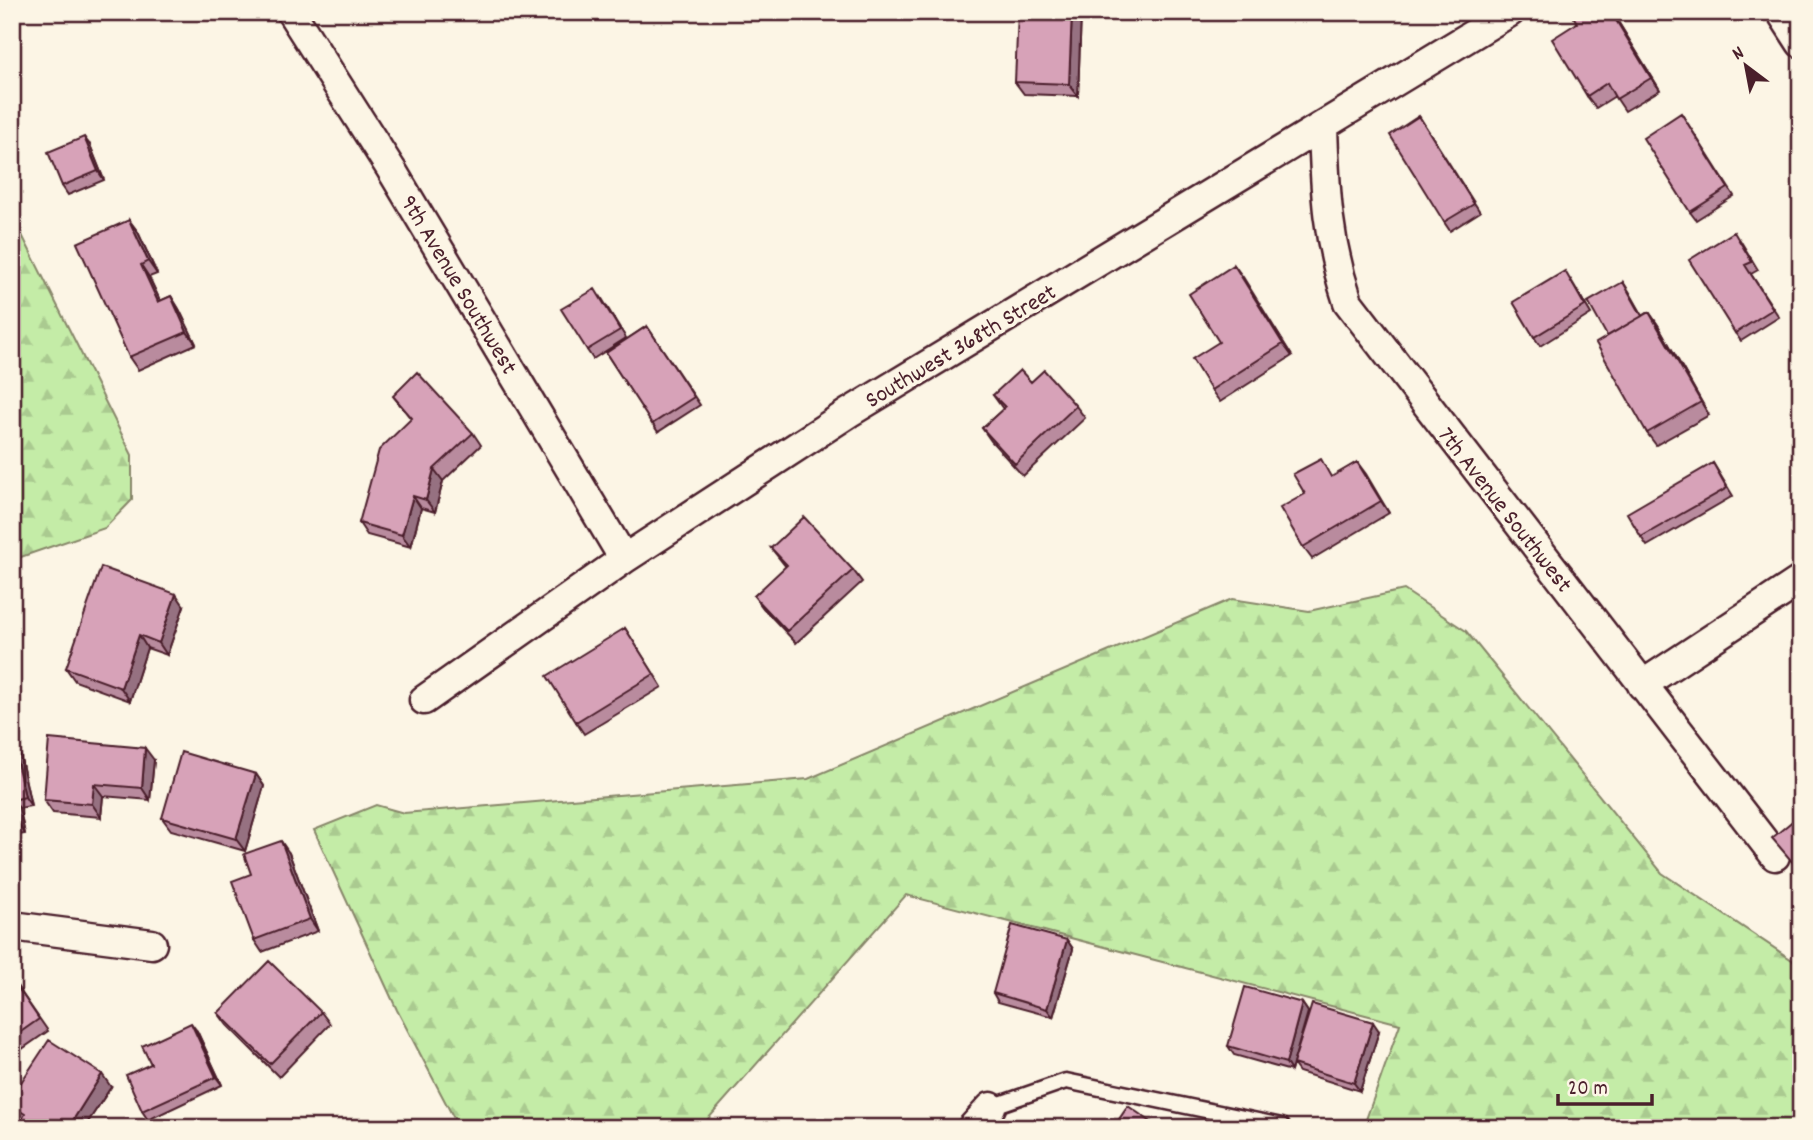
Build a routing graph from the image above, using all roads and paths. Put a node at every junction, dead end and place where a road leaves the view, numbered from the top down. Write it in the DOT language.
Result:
graph roads {
  1 [pos="291,12"];
  2 [pos="1510,12"];
  3 [pos="1781,12"];
  4 [pos="1801,43"];
  5 [pos="1323,126"];
  6 [pos="624,559"];
  7 [pos="1801,580"];
  8 [pos="1642,685"];
  9 [pos="424,700"];
  10 [pos="1776,856"];
  11 [pos="12,926"];
  12 [pos="152,943"];
  13 [pos="991,1107"];
  14 [pos="1282,1126"];
  15 [pos="972,1128"];
  1 -- 6 [label="street, 9th Avenue Southwest"];
  2 -- 5 [label="street, Southwest 368th Street"];
  3 -- 4 [label="street"];
  5 -- 6 [label="street, Southwest 368th Street"];
  5 -- 8 [label="street, 7th Avenue Southwest"];
  6 -- 9 [label="street, Southwest 368th Street"];
  7 -- 8 [label="street"];
  8 -- 10 [label="street, 7th Avenue Southwest"];
  11 -- 12 [label="street"];
  13 -- 14 [label="lane"];
  13 -- 15 [label="street"];
}
